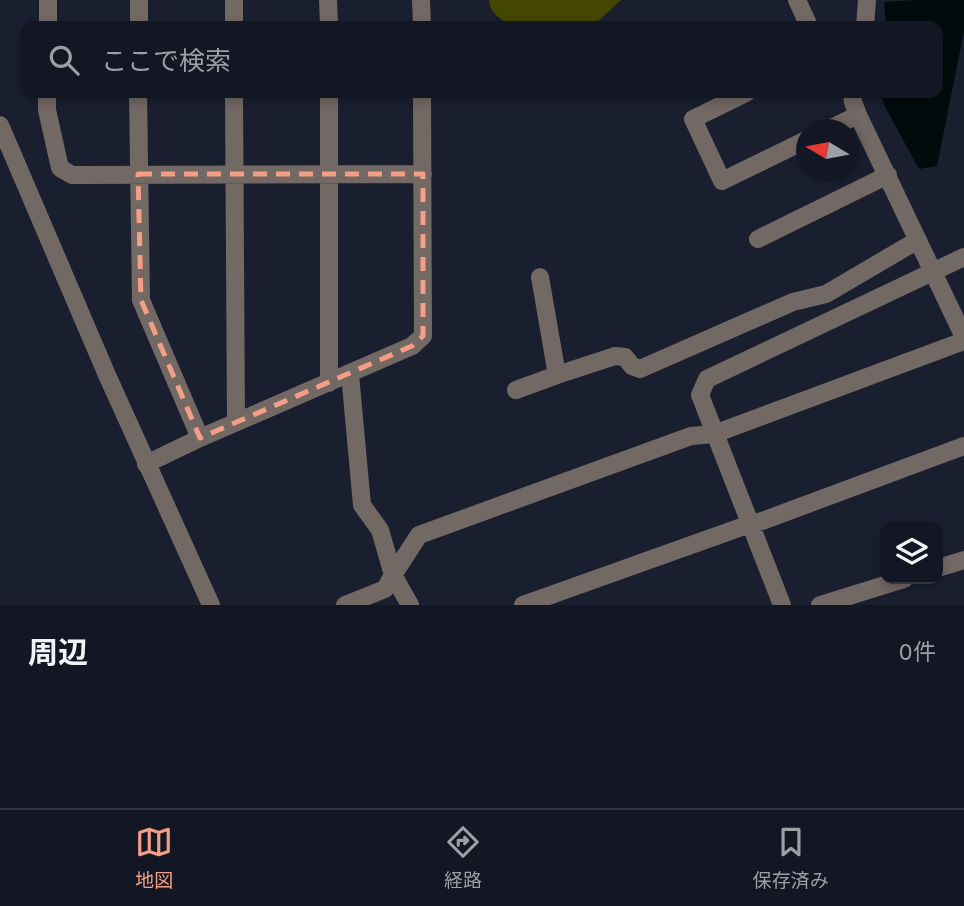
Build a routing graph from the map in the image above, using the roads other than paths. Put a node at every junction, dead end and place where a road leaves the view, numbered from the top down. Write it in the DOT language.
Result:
graph roads {
  1 [pos="48,0"];
  2 [pos="139,0"];
  3 [pos="234,0"];
  4 [pos="328,0"];
  5 [pos="421,0"];
  6 [pos="797,0"];
  7 [pos="867,0"];
  8 [pos="48,21"];
  9 [pos="139,21"];
  10 [pos="234,21"];
  11 [pos="329,21"];
  12 [pos="422,21"];
  13 [pos="807,21"];
  14 [pos="865,21"];
  15 [pos="47,98"];
  16 [pos="138,98"];
  17 [pos="234,98"];
  18 [pos="329,98"];
  19 [pos="422,98"];
  20 [pos="736,98"];
  21 [pos="853,98"];
  22 [pos="858,115"];
  23 [pos="850,119"];
  24 [pos="0,125"];
  25 [pos="796,145"];
  26 [pos="138,174"];
  27 [pos="423,174"];
  28 [pos="235,175"];
  29 [pos="329,175"];
  30 [pos="888,175"];
  31 [pos="758,239"];
  32 [pos="918,240"];
  33 [pos="964,257"];
  34 [pos="933,270"];
  35 [pos="540,277"];
  36 [pos="964,339"];
  37 [pos="350,374"];
  38 [pos="557,375"];
  39 [pos="329,383"];
  40 [pos="516,390"];
  41 [pos="236,422"];
  42 [pos="714,434"];
  43 [pos="200,438"];
  44 [pos="964,446"];
  45 [pos="146,464"];
  46 [pos="750,524"];
  47 [pos="964,560"];
  48 [pos="943,566"];
  49 [pos="888,584"];
  50 [pos="390,590"];
  51 [pos="211,605"];
  52 [pos="345,605"];
  53 [pos="410,605"];
  54 [pos="523,605"];
  55 [pos="782,605"];
  56 [pos="820,605"];
  1 -- 8 [label="street"];
  2 -- 9 [label="street"];
  3 -- 10 [label="street"];
  4 -- 11 [label="street"];
  5 -- 12 [label="street"];
  6 -- 13 [label="street"];
  7 -- 14 [label="street"];
  15 -- 26 [label="street"];
  16 -- 26 [label="street"];
  17 -- 28 [label="street"];
  18 -- 29 [label="street"];
  19 -- 27 [label="street"];
  20 -- 25 [label="street"];
  21 -- 22 [label="street"];
  22 -- 23 [label="street"];
  22 -- 30 [label="street"];
  24 -- 45 [label="street"];
  26 -- 28 [label="street"];
  26 -- 43 [label="street"];
  27 -- 29 [label="street"];
  27 -- 37 [label="street"];
  28 -- 29 [label="street"];
  28 -- 41 [label="street"];
  29 -- 39 [label="street"];
  30 -- 31 [label="street"];
  30 -- 32 [label="street"];
  32 -- 34 [label="street"];
  32 -- 38 [label="street"];
  33 -- 34 [label="street"];
  34 -- 36 [label="street"];
  34 -- 42 [label="street"];
  35 -- 38 [label="street"];
  36 -- 42 [label="street"];
  37 -- 39 [label="street"];
  37 -- 50 [label="street"];
  38 -- 40 [label="street"];
  39 -- 41 [label="street"];
  41 -- 43 [label="street"];
  42 -- 46 [label="street"];
  42 -- 50 [label="street"];
  43 -- 45 [label="street"];
  44 -- 46 [label="street"];
  45 -- 51 [label="street"];
  46 -- 54 [label="street"];
  46 -- 55 [label="street"];
  47 -- 48 [label="street"];
  49 -- 56 [label="street"];
  50 -- 52 [label="street"];
  50 -- 53 [label="street"];
}
